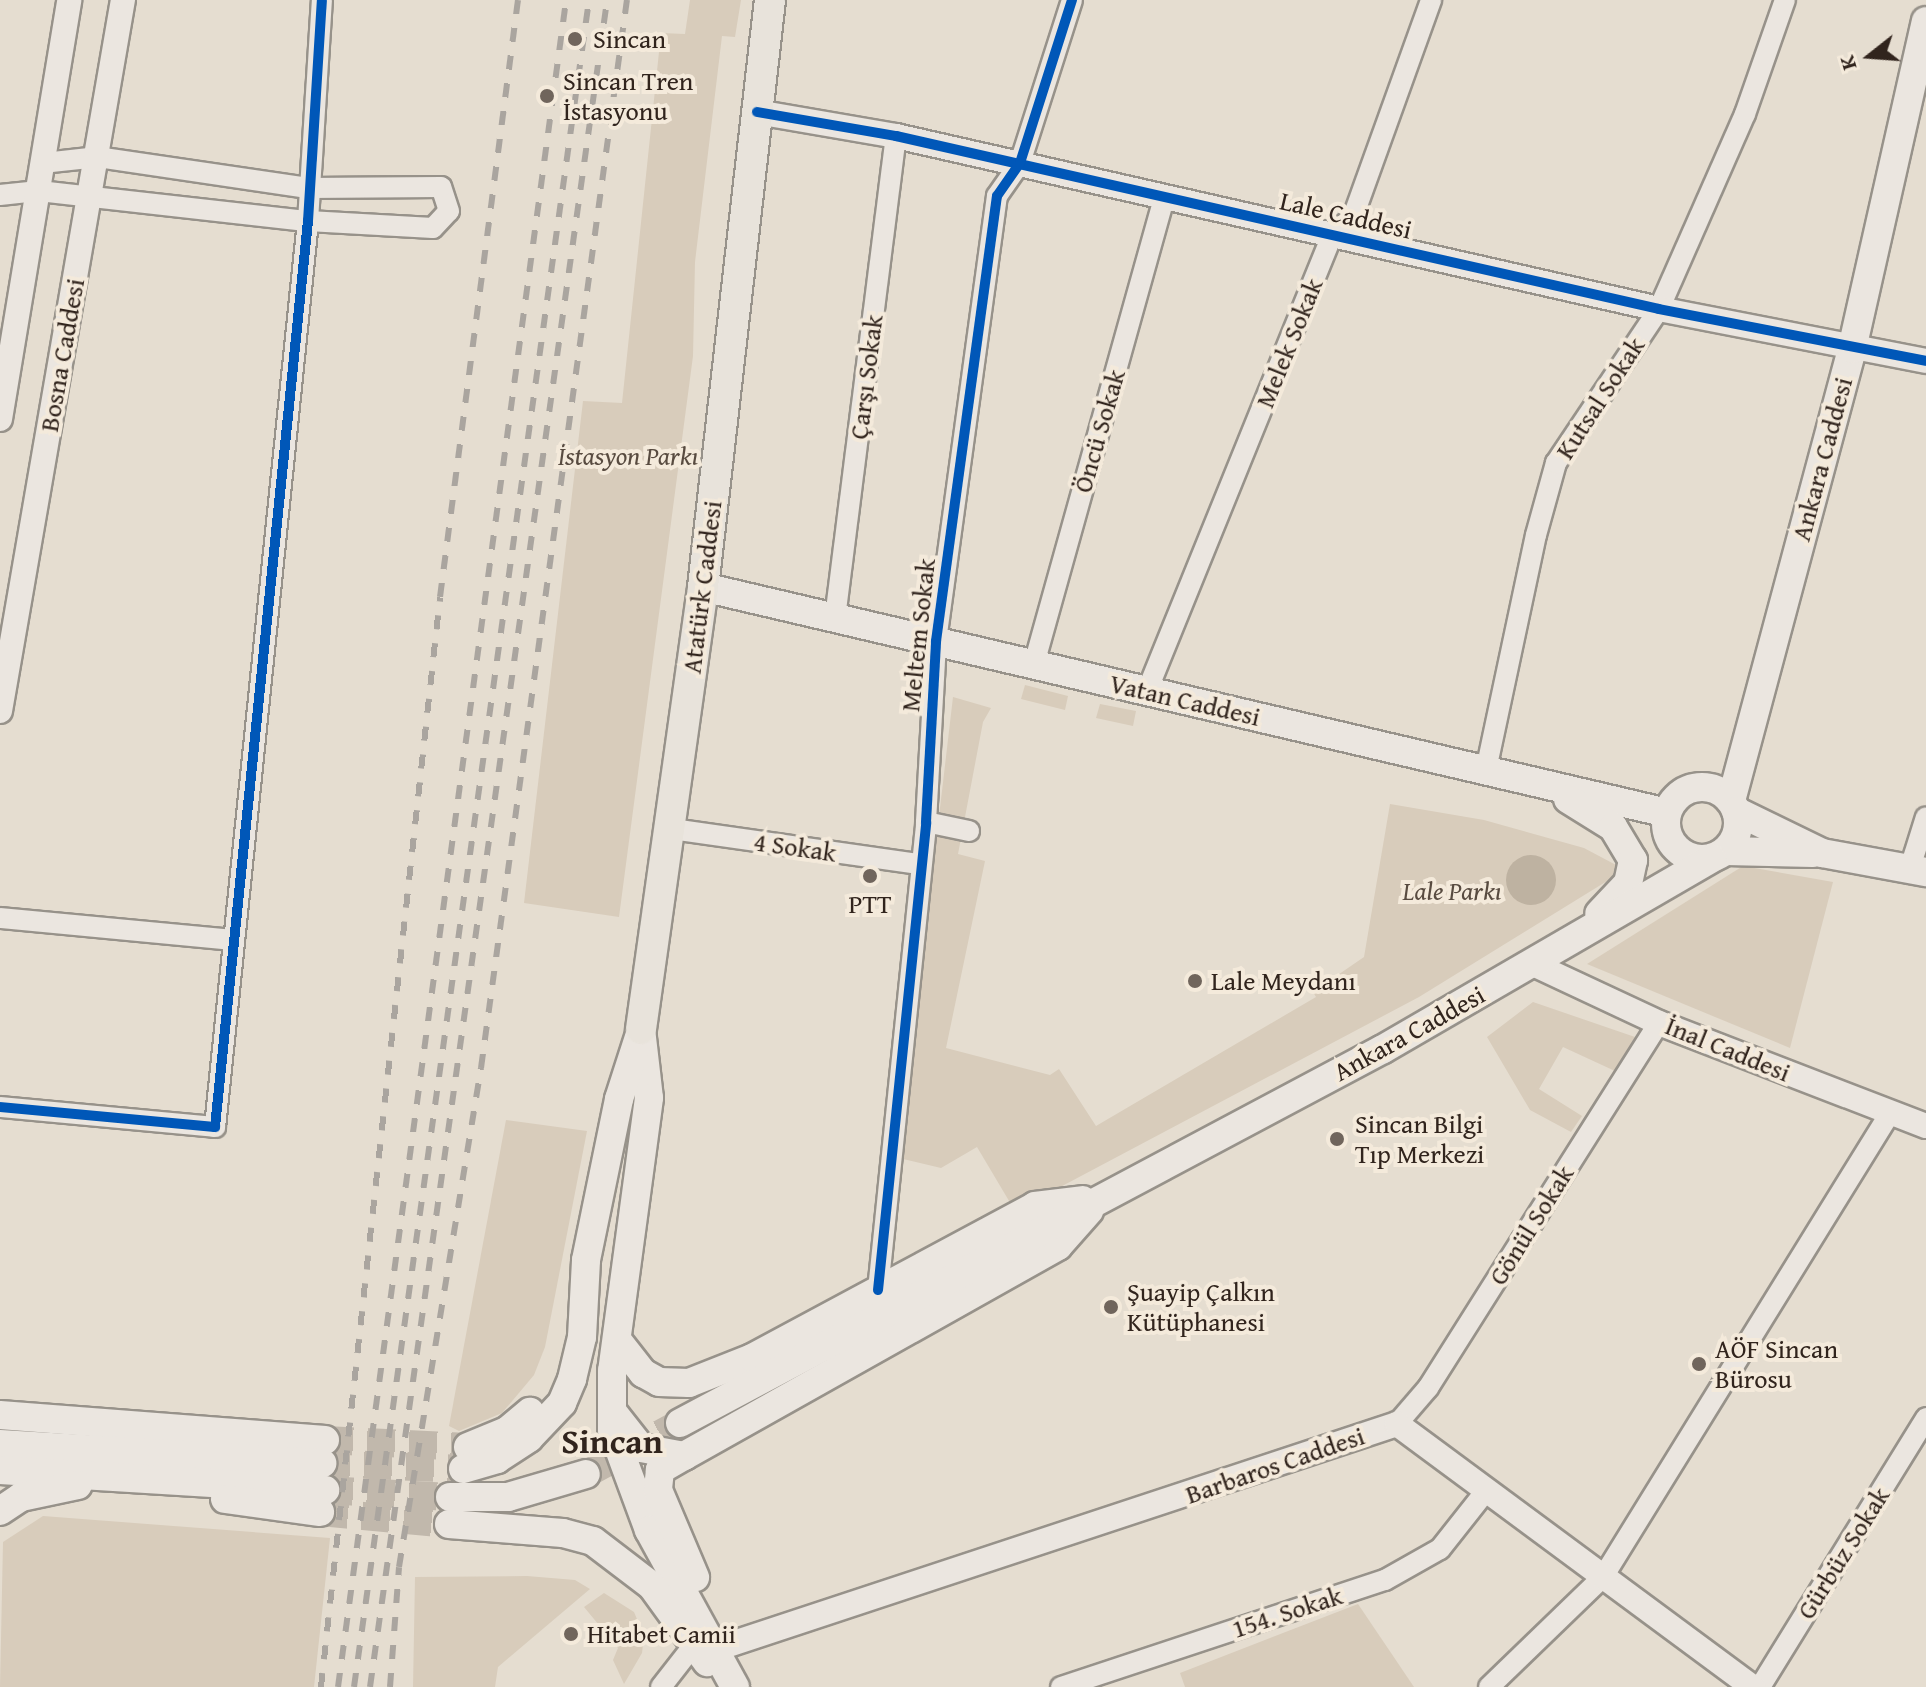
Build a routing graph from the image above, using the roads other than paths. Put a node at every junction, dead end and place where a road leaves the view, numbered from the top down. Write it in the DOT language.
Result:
graph roads {
  1 [pos="69,0"];
  2 [pos="123,0"];
  3 [pos="322,0"];
  4 [pos="770,0"];
  5 [pos="1072,0"];
  6 [pos="1431,0"];
  7 [pos="1785,0"];
  8 [pos="1926,21"];
  9 [pos="757,112"];
  10 [pos="896,136"];
  11 [pos="98,157"];
  12 [pos="44,163"];
  13 [pos="1020,163"];
  14 [pos="308,188"];
  15 [pos="39,191"];
  16 [pos="0,195"];
  17 [pos="1164,199"];
  18 [pos="89,200"];
  19 [pos="308,221"];
  20 [pos="1333,234"];
  21 [pos="1659,309"];
  22 [pos="1852,349"];
  23 [pos="1926,361"];
  24 [pos="0,419"];
  25 [pos="703,587"];
  26 [pos="835,618"];
  27 [pos="936,641"];
  28 [pos="1034,664"];
  29 [pos="1147,691"];
  30 [pos="0,711"];
  31 [pos="1486,770"];
  32 [pos="1552,789"];
  33 [pos="1734,806"];
  34 [pos="1667,813"];
  35 [pos="1926,817"];
  36 [pos="926,822"];
  37 [pos="672,829"];
  38 [pos="969,831"];
  39 [pos="1822,853"];
  40 [pos="1719,854"];
  41 [pos="918,864"];
  42 [pos="1918,870"];
  43 [pos="0,918"];
  44 [pos="1577,938"];
  45 [pos="234,940"];
  46 [pos="1533,964"];
  47 [pos="1659,1023"];
  48 [pos="641,1029"];
  49 [pos="0,1107"];
  50 [pos="1890,1113"];
  51 [pos="1926,1126"];
  52 [pos="1101,1197"];
  53 [pos="878,1290"];
  54 [pos="618,1341"];
  55 [pos="609,1403"];
  56 [pos="2,1413"];
  57 [pos="1926,1418"];
  58 [pos="680,1423"];
  59 [pos="1397,1424"];
  60 [pos="0,1444"];
  61 [pos="684,1456"];
  62 [pos="466,1458"];
  63 [pos="0,1470"];
  64 [pos="586,1474"];
  65 [pos="323,1476"];
  66 [pos="120,1478"];
  67 [pos="0,1491"];
  68 [pos="48,1491"];
  69 [pos="1485,1492"];
  70 [pos="0,1511"];
  71 [pos="1603,1577"];
  72 [pos="731,1644"];
  73 [pos="693,1646"];
  74 [pos="661,1687"];
  75 [pos="728,1687"];
  76 [pos="735,1687"];
  77 [pos="754,1687"];
  78 [pos="1061,1687"];
  79 [pos="1489,1687"];
  80 [pos="1753,1687"];
  81 [pos="1760,1687"];
  1 -- 12 [label="street, Bosna Caddesi"];
  2 -- 11 [label="street, Bosna Caddesi"];
  3 -- 14 [label="street"];
  4 -- 9 [label="main road, Atatürk Caddesi"];
  5 -- 13 [label="street, Meltem Sokak"];
  6 -- 20 [label="street, Melek Sokak"];
  7 -- 21 [label="street, Kutsal Sokak"];
  8 -- 22 [label="main road, Ankara Caddesi"];
  9 -- 10 [label="street, Lale Caddesi"];
  9 -- 25 [label="main road, Atatürk Caddesi"];
  10 -- 13 [label="street, Lale Caddesi"];
  10 -- 26 [label="street, Çarşı Sokak"];
  11 -- 12 [label="street"];
  11 -- 14 [label="street"];
  11 -- 18 [label="street, Bosna Caddesi"];
  12 -- 15 [label="street, Bosna Caddesi"];
  13 -- 17 [label="street, Lale Caddesi"];
  13 -- 27 [label="street, Meltem Sokak"];
  14 -- 19 [label="street"];
  14 -- 19 [label="street"];
  15 -- 16 [label="street"];
  15 -- 18 [label="street"];
  15 -- 24 [label="street, Bosna Caddesi"];
  17 -- 20 [label="street, Lale Caddesi"];
  17 -- 28 [label="street, Öncü Sokak"];
  18 -- 19 [label="street"];
  18 -- 30 [label="street, Bosna Caddesi"];
  19 -- 45 [label="street"];
  20 -- 21 [label="street, Lale Caddesi"];
  20 -- 29 [label="street, Melek Sokak"];
  21 -- 22 [label="street, Lale Caddesi"];
  21 -- 31 [label="street, Kutsal Sokak"];
  22 -- 23 [label="street, Lale Caddesi"];
  22 -- 33 [label="main road, Ankara Caddesi"];
  25 -- 26 [label="main road, Vatan Caddesi"];
  25 -- 37 [label="main road, Atatürk Caddesi"];
  26 -- 27 [label="main road, Vatan Caddesi"];
  27 -- 28 [label="main road, Vatan Caddesi"];
  27 -- 36 [label="street, Meltem Sokak"];
  28 -- 29 [label="main road, Vatan Caddesi"];
  29 -- 31 [label="main road, Vatan Caddesi"];
  31 -- 32 [label="main road, Vatan Caddesi"];
  32 -- 34 [label="main road, Vatan Caddesi"];
  32 -- 44 [label="main road"];
  33 -- 34 [label="main road"];
  33 -- 39 [label="main road"];
  33 -- 40 [label="main road"];
  34 -- 40 [label="main road"];
  35 -- 42 [label="street"];
  36 -- 38 [label="street"];
  36 -- 41 [label="street, Meltem Sokak"];
  37 -- 41 [label="street, 4 Sokak"];
  37 -- 48 [label="main road, Atatürk Caddesi"];
  39 -- 40 [label="main road"];
  39 -- 42 [label="main road"];
  40 -- 44 [label="main road, Ankara Caddesi"];
  41 -- 53 [label="street, Meltem Sokak"];
  43 -- 45 [label="street"];
  44 -- 46 [label="main road, Ankara Caddesi"];
  45 -- 49 [label="street"];
  46 -- 47 [label="street, İnal Caddesi"];
  46 -- 52 [label="main road, Ankara Caddesi"];
  47 -- 50 [label="street, İnal Caddesi"];
  47 -- 59 [label="street, Gönül Sokak"];
  48 -- 54 [label="main road"];
  48 -- 62 [label="main road"];
  50 -- 51 [label="street, İnal Caddesi"];
  50 -- 71 [label="street"];
  52 -- 53 [label="main road"];
  52 -- 58 [label="main road, Ankara Caddesi"];
  52 -- 61 [label="main road"];
  53 -- 54 [label="main road"];
  54 -- 55 [label="main road"];
  55 -- 61 [label="main road"];
  55 -- 76 [label="main road"];
  56 -- 65 [label="main road"];
  57 -- 81 [label="street, Gürbüz Sokak"];
  59 -- 69 [label="street, Barbaros Caddesi"];
  59 -- 72 [label="street, Barbaros Caddesi"];
  60 -- 65 [label="main road"];
  61 -- 72 [label="main road"];
  63 -- 66 [label="main road"];
  64 -- 73 [label="main road"];
  65 -- 66 [label="main road"];
  66 -- 68 [label="main road"];
  67 -- 68 [label="main road"];
  68 -- 70 [label="main road"];
  69 -- 71 [label="street, Barbaros Caddesi"];
  69 -- 78 [label="street, 154. Sokak"];
  71 -- 79 [label="street"];
  71 -- 80 [label="street, Barbaros Caddesi"];
  72 -- 77 [label="main road"];
  73 -- 74 [label="street"];
  73 -- 75 [label="main road"];
}
